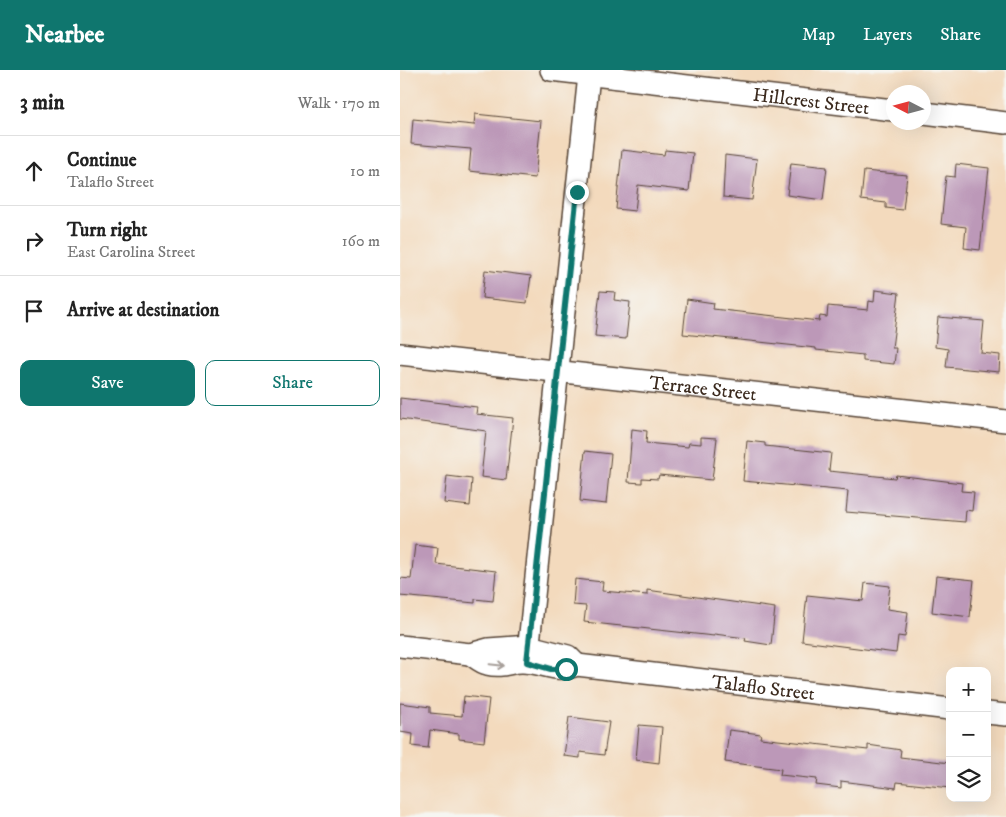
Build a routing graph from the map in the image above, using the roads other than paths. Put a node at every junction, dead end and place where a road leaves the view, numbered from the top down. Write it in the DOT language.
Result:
graph roads {
  1 [pos="551,70"];
  2 [pos="582,73"];
  3 [pos="886,109"];
  4 [pos="931,114"];
  5 [pos="1006,122"];
  6 [pos="400,354"];
  7 [pos="557,373"];
  8 [pos="1006,421"];
  9 [pos="400,646"];
  10 [pos="528,654"];
  11 [pos="946,708"];
  12 [pos="991,713"];
  13 [pos="1006,715"];
  1 -- 2 [label="street, Hillcrest Street"];
  2 -- 3 [label="street, Hillcrest Street"];
  2 -- 7 [label="street"];
  4 -- 5 [label="street"];
  6 -- 7 [label="street, Terrace Street"];
  7 -- 8 [label="street, Terrace Street"];
  7 -- 10 [label="street"];
  9 -- 10 [label="street, Talaflo Street"];
  10 -- 11 [label="street, Talaflo Street"];
  12 -- 13 [label="street"];
}
